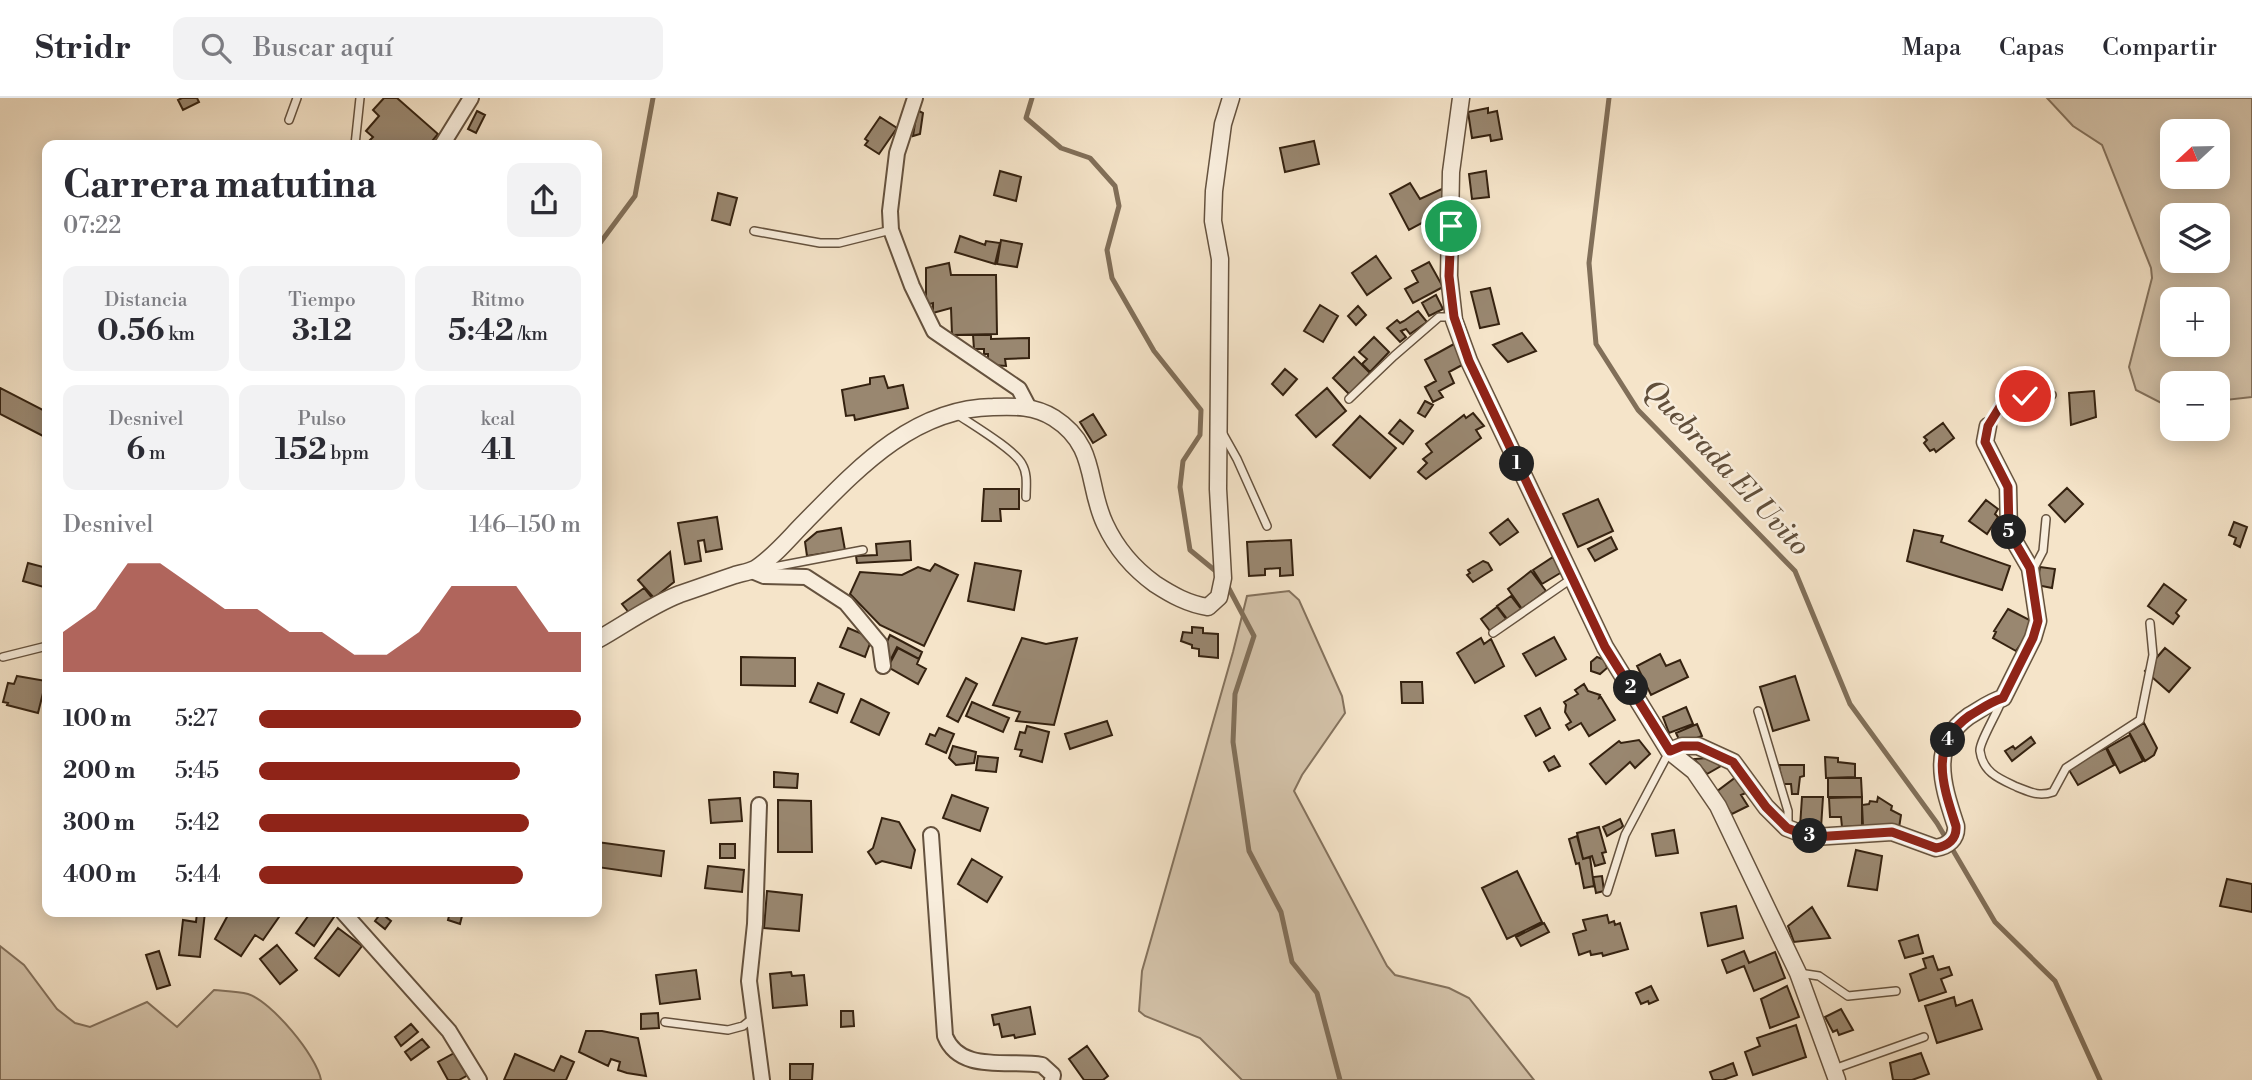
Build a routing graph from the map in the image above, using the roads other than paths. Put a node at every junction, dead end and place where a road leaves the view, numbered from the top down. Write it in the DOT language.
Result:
graph roads {
  1 [pos="297,98"];
  2 [pos="360,98"];
  3 [pos="471,98"];
  4 [pos="915,98"];
  5 [pos="1231,98"];
  6 [pos="1461,98"];
  7 [pos="289,120"];
  8 [pos="356,140"];
  9 [pos="445,140"];
  10 [pos="891,230"];
  11 [pos="754,231"];
  12 [pos="1454,317"];
  13 [pos="2052,395"];
  14 [pos="1349,399"];
  15 [pos="1029,408"];
  16 [pos="954,412"];
  17 [pos="1988,426"];
  18 [pos="1219,427"];
  19 [pos="1026,497"];
  20 [pos="2046,519"];
  21 [pos="1267,526"];
  22 [pos="863,550"];
  23 [pos="752,571"];
  24 [pos="2031,576"];
  25 [pos="1572,579"];
  26 [pos="2150,623"];
  27 [pos="1493,634"];
  28 [pos="602,637"];
  29 [pos="42,647"];
  30 [pos="3,657"];
  31 [pos="884,666"];
  32 [pos="2003,698"];
  33 [pos="1758,711"];
  34 [pos="1670,751"];
  35 [pos="759,806"];
  36 [pos="1787,828"];
  37 [pos="931,835"];
  38 [pos="1607,892"];
  39 [pos="347,917"];
  40 [pos="1798,973"];
  41 [pos="1896,991"];
  42 [pos="753,1017"];
  43 [pos="665,1022"];
  44 [pos="1924,1037"];
  45 [pos="1835,1074"];
  46 [pos="479,1080"];
  47 [pos="762,1080"];
  48 [pos="1052,1080"];
  1 -- 7 [label="lane"];
  2 -- 8 [label="lane"];
  3 -- 9 [label="street"];
  4 -- 10 [label="street"];
  5 -- 18 [label="street"];
  6 -- 12 [label="street"];
  10 -- 11 [label="lane"];
  10 -- 15 [label="street"];
  12 -- 14 [label="lane"];
  12 -- 25 [label="street"];
  13 -- 17 [label="lane"];
  15 -- 16 [label="street"];
  15 -- 18 [label="street"];
  16 -- 19 [label="lane"];
  16 -- 23 [label="street"];
  17 -- 24 [label="street"];
  18 -- 21 [label="lane"];
  20 -- 24 [label="lane"];
  22 -- 23 [label="lane"];
  23 -- 28 [label="street"];
  23 -- 31 [label="street"];
  24 -- 32 [label="street"];
  25 -- 27 [label="lane"];
  25 -- 34 [label="street"];
  26 -- 32 [label="lane"];
  29 -- 30 [label="lane"];
  32 -- 36 [label="street"];
  33 -- 36 [label="lane"];
  34 -- 36 [label="street"];
  34 -- 38 [label="lane"];
  34 -- 40 [label="street"];
  35 -- 42 [label="street"];
  37 -- 48 [label="street"];
  39 -- 46 [label="street"];
  40 -- 41 [label="lane"];
  40 -- 45 [label="street"];
  42 -- 43 [label="lane"];
  42 -- 47 [label="street"];
  44 -- 45 [label="lane"];
}
